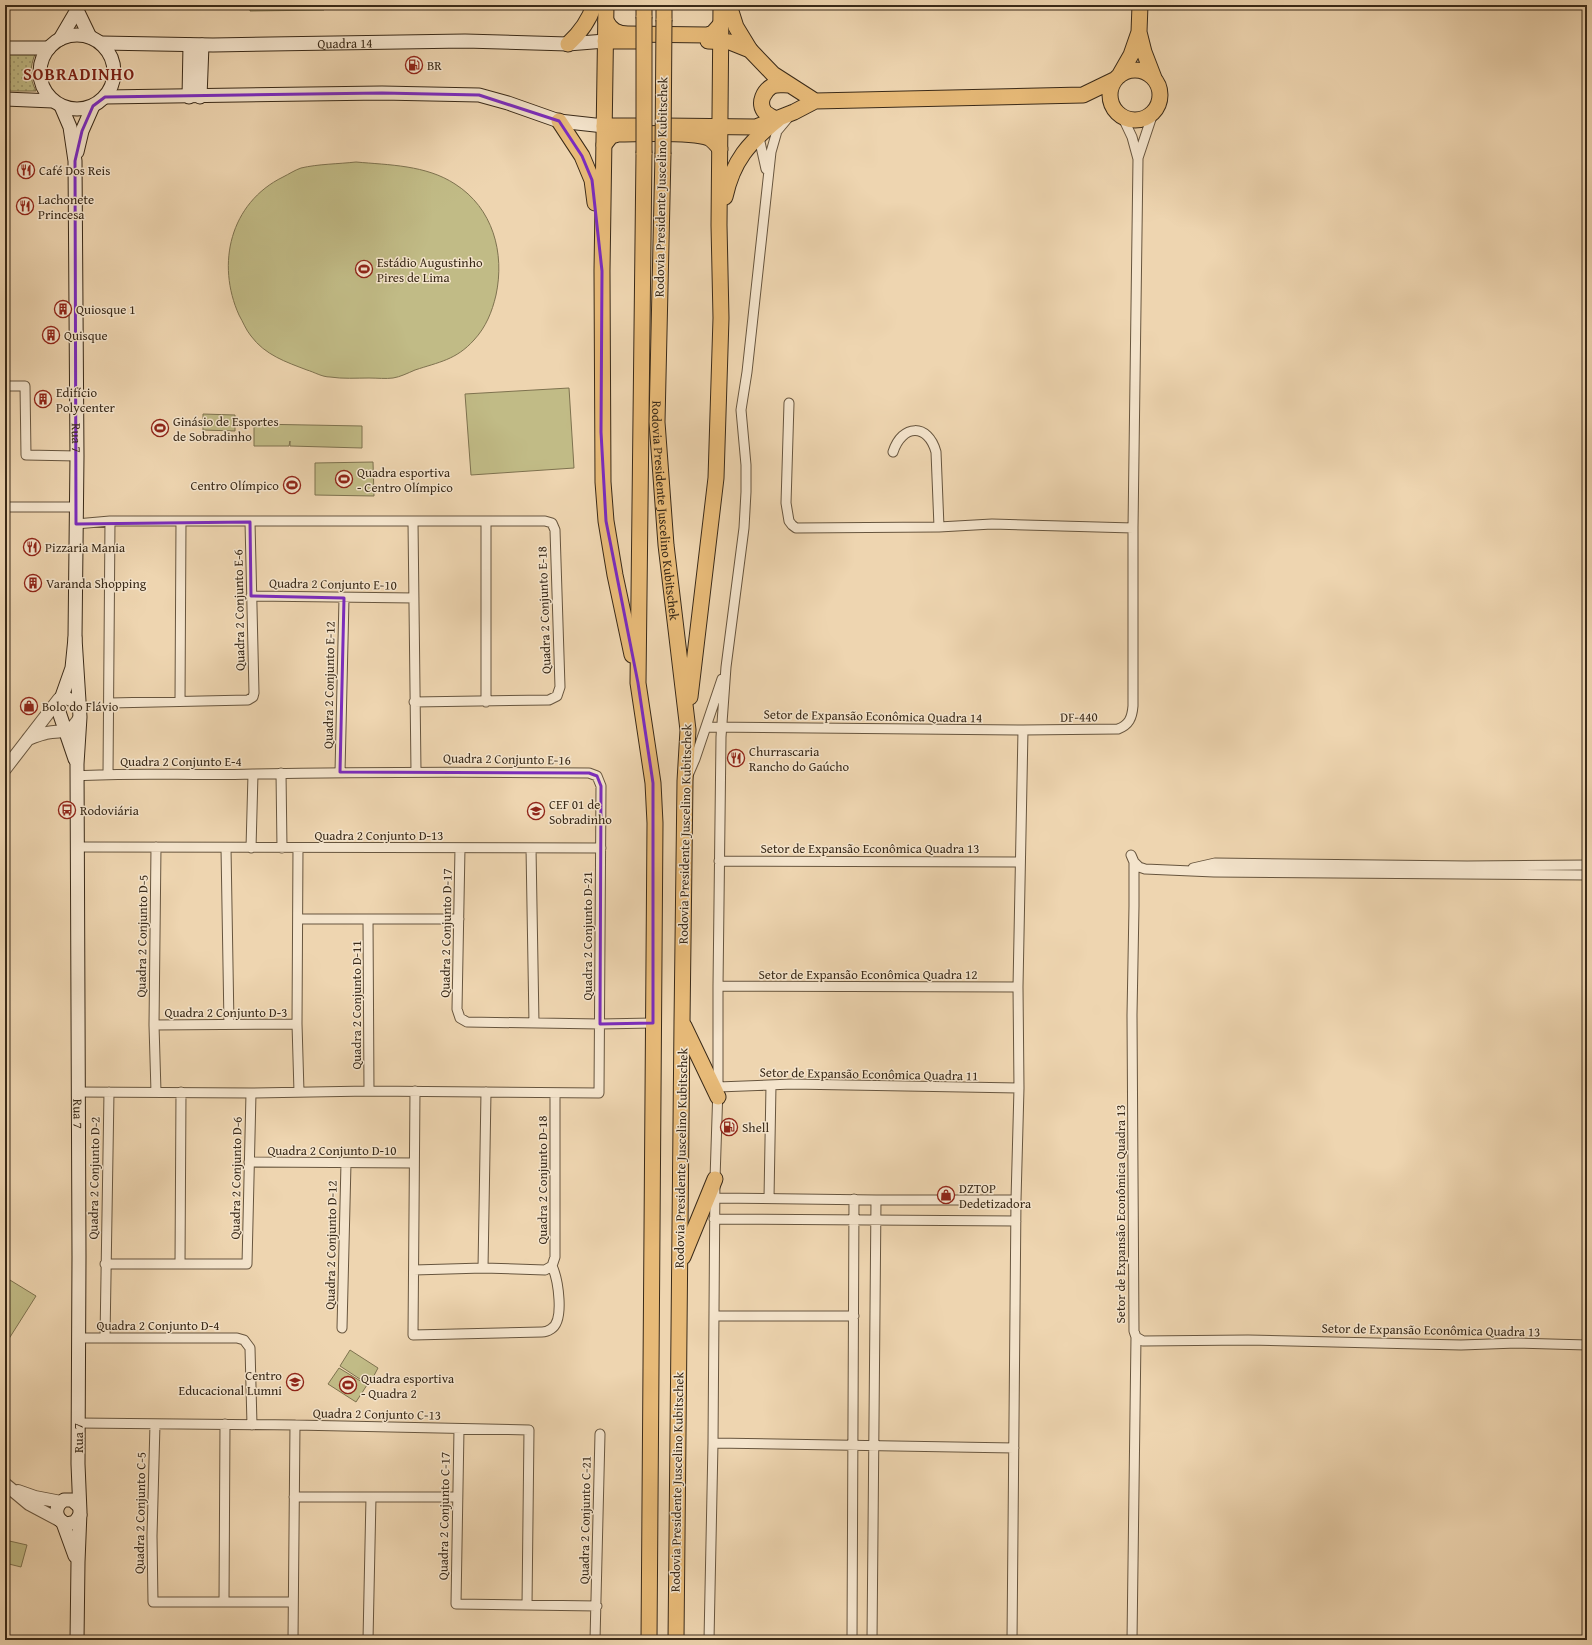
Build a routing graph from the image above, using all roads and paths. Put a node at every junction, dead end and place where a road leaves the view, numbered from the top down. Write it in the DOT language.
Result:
graph roads {
  1 [pos="594,5"];
  2 [pos="606,5"];
  3 [pos="721,5"];
  4 [pos="729,5"];
  5 [pos="1140,5"];
  6 [pos="77,8"];
  7 [pos="644,11"];
  8 [pos="664,12"];
  9 [pos="606,21"];
  10 [pos="721,24"];
  11 [pos="1139,32"];
  12 [pos="60,39"];
  13 [pos="95,40"];
  14 [pos="605,41"];
  15 [pos="705,41"];
  16 [pos="721,41"];
  17 [pos="568,44"];
  18 [pos="196,45"];
  19 [pos="5,48"];
  20 [pos="49,48"];
  21 [pos="750,50"];
  22 [pos="721,56"];
  23 [pos="1117,78"];
  24 [pos="1154,78"];
  25 [pos="788,85"];
  26 [pos="1082,95"];
  27 [pos="194,97"];
  28 [pos="105,98"];
  29 [pos="5,99"];
  30 [pos="815,101"];
  31 [pos="57,103"];
  32 [pos="93,106"];
  33 [pos="794,112"];
  34 [pos="1118,113"];
  35 [pos="1153,113"];
  36 [pos="777,120"];
  37 [pos="558,122"];
  38 [pos="604,126"];
  39 [pos="720,126"];
  40 [pos="757,131"];
  41 [pos="604,145"];
  42 [pos="720,149"];
  43 [pos="1138,159"];
  44 [pos="75,161"];
  45 [pos="768,180"];
  46 [pos="720,225"];
  47 [pos="602,271"];
  48 [pos="5,386"];
  49 [pos="789,403"];
  50 [pos="893,452"];
  51 [pos="77,456"];
  52 [pos="5,507"];
  53 [pos="76,507"];
  54 [pos="110,521"];
  55 [pos="181,521"];
  56 [pos="486,521"];
  57 [pos="250,522"];
  58 [pos="413,522"];
  59 [pos="76,524"];
  60 [pos="939,526"];
  61 [pos="1133,528"];
  62 [pos="251,596"];
  63 [pos="344,598"];
  64 [pos="414,598"];
  65 [pos="75,638"];
  66 [pos="726,667"];
  67 [pos="638,683"];
  68 [pos="61,698"];
  69 [pos="180,701"];
  70 [pos="414,702"];
  71 [pos="486,702"];
  72 [pos="110,703"];
  73 [pos="80,712"];
  74 [pos="706,727"];
  75 [pos="722,727"];
  76 [pos="688,730"];
  77 [pos="1023,730"];
  78 [pos="65,732"];
  79 [pos="28,739"];
  80 [pos="5,769"];
  81 [pos="77,770"];
  82 [pos="416,771"];
  83 [pos="340,772"];
  84 [pos="281,773"];
  85 [pos="108,774"];
  86 [pos="253,774"];
  87 [pos="597,776"];
  88 [pos="685,781"];
  89 [pos="78,847"];
  90 [pos="156,848"];
  91 [pos="226,848"];
  92 [pos="251,848"];
  93 [pos="282,848"];
  94 [pos="298,848"];
  95 [pos="460,848"];
  96 [pos="531,848"];
  97 [pos="601,848"];
  98 [pos="719,861"];
  99 [pos="1020,862"];
  100 [pos="1587,865"];
  101 [pos="1182,870"];
  102 [pos="1587,875"];
  103 [pos="298,919"];
  104 [pos="368,919"];
  105 [pos="459,919"];
  106 [pos="718,986"];
  107 [pos="1018,987"];
  108 [pos="682,1022"];
  109 [pos="534,1023"];
  110 [pos="653,1023"];
  111 [pos="229,1024"];
  112 [pos="297,1024"];
  113 [pos="600,1024"];
  114 [pos="154,1025"];
  115 [pos="771,1085"];
  116 [pos="1019,1088"];
  117 [pos="369,1091"];
  118 [pos="415,1091"];
  119 [pos="78,1092"];
  120 [pos="109,1092"];
  121 [pos="156,1092"];
  122 [pos="181,1092"];
  123 [pos="299,1092"];
  124 [pos="486,1092"];
  125 [pos="718,1092"];
  126 [pos="250,1093"];
  127 [pos="555,1093"];
  128 [pos="249,1162"];
  129 [pos="346,1163"];
  130 [pos="414,1163"];
  131 [pos="714,1179"];
  132 [pos="714,1198"];
  133 [pos="769,1198"];
  134 [pos="854,1199"];
  135 [pos="876,1200"];
  136 [pos="1016,1200"];
  137 [pos="714,1219"];
  138 [pos="854,1220"];
  139 [pos="875,1220"];
  140 [pos="1016,1221"];
  141 [pos="105,1264"];
  142 [pos="180,1264"];
  143 [pos="680,1265"];
  144 [pos="552,1266"];
  145 [pos="483,1268"];
  146 [pos="414,1270"];
  147 [pos="714,1316"];
  148 [pos="854,1316"];
  149 [pos="342,1328"];
  150 [pos="78,1338"];
  151 [pos="105,1338"];
  152 [pos="1136,1338"];
  153 [pos="1587,1345"];
  154 [pos="78,1423"];
  155 [pos="155,1424"];
  156 [pos="225,1424"];
  157 [pos="252,1424"];
  158 [pos="295,1425"];
  159 [pos="459,1429"];
  160 [pos="600,1434"];
  161 [pos="713,1443"];
  162 [pos="853,1446"];
  163 [pos="875,1446"];
  164 [pos="1014,1448"];
  165 [pos="78,1464"];
  166 [pos="8,1486"];
  167 [pos="294,1497"];
  168 [pos="371,1497"];
  169 [pos="457,1497"];
  170 [pos="64,1501"];
  171 [pos="79,1511"];
  172 [pos="61,1521"];
  173 [pos="78,1562"];
  174 [pos="224,1602"];
  175 [pos="293,1602"];
  176 [pos="527,1605"];
  177 [pos="596,1606"];
  178 [pos="77,1640"];
  179 [pos="293,1640"];
  180 [pos="368,1640"];
  181 [pos="595,1640"];
  182 [pos="648,1640"];
  183 [pos="676,1640"];
  184 [pos="709,1640"];
  185 [pos="852,1640"];
  186 [pos="872,1640"];
  187 [pos="1012,1640"];
  188 [pos="1132,1640"];
  1 -- 17 [label="main road"];
  2 -- 9 [label="main road"];
  3 -- 10 [label="main road"];
  4 -- 21 [label="main road"];
  5 -- 11 [label="main road"];
  6 -- 12 [label="main road"];
  6 -- 13 [label="main road"];
  7 -- 67 [label="main road, Rodovia Presidente Juscelino Kubitschek, bridge"];
  8 -- 76 [label="main road, Rodovia Presidente Juscelino Kubitschek, bridge"];
  9 -- 10 [label="main road"];
  9 -- 14 [label="main road"];
  10 -- 16 [label="main road"];
  11 -- 23 [label="main road"];
  11 -- 24 [label="main road"];
  12 -- 13 [label="main road"];
  12 -- 20 [label="main road"];
  13 -- 18 [label="main road, Quadra 14"];
  13 -- 28 [label="main road"];
  14 -- 15 [label="main road"];
  14 -- 17 [label="main road, Quadra 14"];
  14 -- 38 [label="main road"];
  15 -- 16 [label="main road"];
  15 -- 22 [label="main road"];
  16 -- 21 [label="main road"];
  16 -- 22 [label="main road"];
  17 -- 18 [label="main road, Quadra 14"];
  18 -- 27 [label="main road"];
  19 -- 20 [label="main road"];
  20 -- 31 [label="main road"];
  21 -- 25 [label="main road"];
  22 -- 39 [label="main road"];
  23 -- 24 [label="main road"];
  23 -- 26 [label="main road"];
  23 -- 34 [label="main road"];
  24 -- 35 [label="main road"];
  25 -- 30 [label="main road"];
  25 -- 36 [label="main road"];
  26 -- 30 [label="main road"];
  26 -- 34 [label="main road"];
  27 -- 28 [label="main road"];
  27 -- 37 [label="main road"];
  28 -- 32 [label="main road"];
  29 -- 31 [label="main road"];
  30 -- 33 [label="main road"];
  31 -- 32 [label="main road"];
  31 -- 44 [label="main road, Rua 7"];
  32 -- 44 [label="main road"];
  33 -- 36 [label="main road"];
  33 -- 45 [label="street"];
  34 -- 35 [label="main road"];
  34 -- 43 [label="street"];
  35 -- 43 [label="street"];
  36 -- 40 [label="main road"];
  37 -- 38 [label="main road"];
  37 -- 47 [label="main road"];
  38 -- 39 [label="main road"];
  38 -- 41 [label="main road"];
  39 -- 40 [label="main road"];
  39 -- 42 [label="main road"];
  40 -- 45 [label="street"];
  40 -- 46 [label="main road"];
  41 -- 42 [label="main road"];
  41 -- 47 [label="main road"];
  42 -- 46 [label="main road"];
  43 -- 61 [label="street"];
  44 -- 51 [label="main road, Rua 7"];
  45 -- 66 [label="street"];
  46 -- 76 [label="main road"];
  47 -- 67 [label="main road"];
  48 -- 51 [label="street"];
  49 -- 60 [label="street"];
  50 -- 60 [label="street"];
  51 -- 53 [label="main road, Rua 7"];
  52 -- 53 [label="street"];
  53 -- 59 [label="main road, Rua 7"];
  54 -- 55 [label="street"];
  54 -- 59 [label="street"];
  54 -- 72 [label="street"];
  55 -- 57 [label="street"];
  55 -- 69 [label="street"];
  56 -- 58 [label="street"];
  56 -- 71 [label="street"];
  56 -- 71 [label="street, Quadra 2 Conjunto E-18"];
  57 -- 58 [label="street"];
  57 -- 62 [label="street, Quadra 2 Conjunto E-6"];
  58 -- 64 [label="street"];
  59 -- 65 [label="main road, Rua 7"];
  60 -- 61 [label="street"];
  61 -- 77 [label="street, DF-440"];
  62 -- 63 [label="street, Quadra 2 Conjunto E-10"];
  62 -- 69 [label="street, Quadra 2 Conjunto E-6"];
  63 -- 64 [label="street, Quadra 2 Conjunto E-10"];
  63 -- 83 [label="street, Quadra 2 Conjunto E-12"];
  64 -- 70 [label="street"];
  65 -- 68 [label="main road, Rua 7"];
  65 -- 73 [label="main road, Rua 7"];
  66 -- 74 [label="street"];
  66 -- 75 [label="street"];
  67 -- 110 [label="main road, Rodovia Presidente Juscelino Kubitschek"];
  68 -- 73 [label="street"];
  68 -- 78 [label="main road, Rua 7"];
  68 -- 79 [label="street"];
  69 -- 72 [label="street"];
  70 -- 71 [label="street"];
  70 -- 82 [label="street"];
  72 -- 85 [label="street"];
  73 -- 78 [label="street"];
  73 -- 81 [label="main road, Rua 7"];
  74 -- 75 [label="street, Setor de Expansão Econômica Quadra 14"];
  74 -- 88 [label="street"];
  75 -- 77 [label="street, Setor de Expansão Econômica Quadra 14"];
  75 -- 98 [label="street"];
  76 -- 88 [label="main road, Rodovia Presidente Juscelino Kubitschek"];
  77 -- 99 [label="street"];
  78 -- 79 [label="street"];
  78 -- 81 [label="main road, Rua 7"];
  79 -- 80 [label="street"];
  81 -- 85 [label="street, Quadra 2 Conjunto E-4"];
  81 -- 89 [label="main road, Rua 7"];
  82 -- 83 [label="street, Quadra 2 Conjunto E-16"];
  82 -- 87 [label="street, Quadra 2 Conjunto E-16"];
  83 -- 84 [label="street, Quadra 2 Conjunto E-4"];
  84 -- 86 [label="street, Quadra 2 Conjunto E-4"];
  84 -- 93 [label="street"];
  85 -- 86 [label="street, Quadra 2 Conjunto E-4"];
  86 -- 92 [label="street"];
  87 -- 97 [label="street, Quadra 2 Conjunto D-21"];
  88 -- 108 [label="main road, Rodovia Presidente Juscelino Kubitschek"];
  89 -- 90 [label="street, Quadra 2 Conjunto D-13"];
  89 -- 119 [label="main road, Rua 7"];
  90 -- 91 [label="street, Quadra 2 Conjunto D-13"];
  90 -- 114 [label="street, Quadra 2 Conjunto D-5"];
  91 -- 92 [label="street, Quadra 2 Conjunto D-13"];
  91 -- 111 [label="street"];
  92 -- 93 [label="street, Quadra 2 Conjunto D-13"];
  93 -- 94 [label="street, Quadra 2 Conjunto D-13"];
  94 -- 95 [label="street, Quadra 2 Conjunto D-13"];
  94 -- 103 [label="street"];
  95 -- 96 [label="street, Quadra 2 Conjunto D-13"];
  95 -- 105 [label="street, Quadra 2 Conjunto D-17"];
  96 -- 97 [label="street, Quadra 2 Conjunto D-13"];
  96 -- 109 [label="street"];
  97 -- 113 [label="street, Quadra 2 Conjunto D-21"];
  98 -- 99 [label="street, Setor de Expansão Econômica Quadra 13"];
  98 -- 106 [label="street"];
  99 -- 107 [label="street"];
  100 -- 101 [label="street"];
  101 -- 102 [label="street"];
  101 -- 152 [label="street, Setor de Expansão Econômica Quadra 13"];
  103 -- 104 [label="street"];
  103 -- 112 [label="street"];
  104 -- 105 [label="street"];
  104 -- 117 [label="street, Quadra 2 Conjunto D-11"];
  105 -- 109 [label="street, Quadra 2 Conjunto D-17"];
  106 -- 107 [label="street, Setor de Expansão Econômica Quadra 12"];
  106 -- 125 [label="street"];
  107 -- 116 [label="street"];
  108 -- 125 [label="main road"];
  108 -- 143 [label="main road, Rodovia Presidente Juscelino Kubitschek"];
  109 -- 113 [label="street"];
  110 -- 113 [label="street"];
  110 -- 182 [label="main road, Rodovia Presidente Juscelino Kubitschek"];
  111 -- 112 [label="street, Quadra 2 Conjunto D-3"];
  111 -- 114 [label="street, Quadra 2 Conjunto D-3"];
  112 -- 123 [label="street"];
  113 -- 127 [label="street, Quadra 2 Conjunto D-21"];
  114 -- 121 [label="street, Quadra 2 Conjunto D-5"];
  115 -- 116 [label="street, Setor de Expansão Econômica Quadra 11"];
  115 -- 125 [label="street, Setor de Expansão Econômica Quadra 11"];
  115 -- 133 [label="street"];
  116 -- 136 [label="street"];
  117 -- 118 [label="street"];
  117 -- 123 [label="street"];
  118 -- 124 [label="street"];
  118 -- 130 [label="street"];
  119 -- 120 [label="street"];
  119 -- 150 [label="main road, Rua 7"];
  120 -- 121 [label="street"];
  120 -- 141 [label="street, Quadra 2 Conjunto D-2"];
  121 -- 122 [label="street"];
  122 -- 126 [label="street"];
  122 -- 142 [label="street"];
  123 -- 126 [label="street"];
  124 -- 127 [label="street"];
  124 -- 145 [label="street"];
  125 -- 131 [label="street"];
  126 -- 128 [label="street, Quadra 2 Conjunto D-6"];
  127 -- 144 [label="street, Quadra 2 Conjunto D-18"];
  128 -- 129 [label="street, Quadra 2 Conjunto D-10"];
  128 -- 142 [label="street, Quadra 2 Conjunto D-6"];
  129 -- 130 [label="street, Quadra 2 Conjunto D-10"];
  129 -- 149 [label="street, Quadra 2 Conjunto D-12"];
  130 -- 146 [label="street"];
  131 -- 132 [label="street"];
  131 -- 143 [label="main road"];
  132 -- 133 [label="street"];
  132 -- 137 [label="street"];
  133 -- 134 [label="street"];
  134 -- 135 [label="street"];
  134 -- 138 [label="street"];
  135 -- 136 [label="street"];
  135 -- 139 [label="street"];
  136 -- 140 [label="street"];
  137 -- 138 [label="street"];
  137 -- 147 [label="street"];
  138 -- 139 [label="street"];
  138 -- 148 [label="street"];
  139 -- 140 [label="street"];
  139 -- 163 [label="street"];
  140 -- 164 [label="street"];
  141 -- 142 [label="street"];
  141 -- 151 [label="street, Quadra 2 Conjunto D-2"];
  143 -- 183 [label="main road, Rodovia Presidente Juscelino Kubitschek"];
  144 -- 145 [label="street"];
  144 -- 146 [label="street"];
  145 -- 146 [label="street"];
  147 -- 148 [label="street"];
  147 -- 161 [label="street"];
  148 -- 162 [label="street"];
  150 -- 151 [label="street, Quadra 2 Conjunto D-4"];
  150 -- 154 [label="main road, Rua 7"];
  151 -- 157 [label="street, Quadra 2 Conjunto D-4"];
  152 -- 153 [label="street, Setor de Expansão Econômica Quadra 13"];
  152 -- 188 [label="street"];
  154 -- 155 [label="street, Quadra 2 Conjunto C-13"];
  154 -- 165 [label="main road, Rua 7"];
  155 -- 156 [label="street, Quadra 2 Conjunto C-13"];
  155 -- 174 [label="street, Quadra 2 Conjunto C-5"];
  156 -- 157 [label="street, Quadra 2 Conjunto C-13"];
  156 -- 174 [label="street"];
  157 -- 158 [label="street, Quadra 2 Conjunto C-13"];
  158 -- 159 [label="street, Quadra 2 Conjunto C-13"];
  158 -- 167 [label="street"];
  159 -- 169 [label="street, Quadra 2 Conjunto C-17"];
  159 -- 176 [label="street, Quadra 2 Conjunto C-13"];
  160 -- 177 [label="street, Quadra 2 Conjunto C-21"];
  161 -- 162 [label="street"];
  161 -- 184 [label="street"];
  162 -- 163 [label="street"];
  162 -- 185 [label="street"];
  163 -- 164 [label="street"];
  163 -- 186 [label="street"];
  164 -- 187 [label="street"];
  165 -- 170 [label="main road, Rua 7"];
  165 -- 171 [label="main road, Rua 7"];
  166 -- 170 [label="street"];
  166 -- 172 [label="street"];
  167 -- 168 [label="street"];
  167 -- 175 [label="street"];
  168 -- 169 [label="street"];
  168 -- 180 [label="street"];
  169 -- 176 [label="street, Quadra 2 Conjunto C-17"];
  170 -- 171 [label="main road"];
  170 -- 172 [label="main road"];
  171 -- 172 [label="main road"];
  171 -- 173 [label="main road, Rua 7"];
  172 -- 173 [label="main road, Rua 7"];
  173 -- 178 [label="main road, Rua 7"];
  174 -- 175 [label="street"];
  175 -- 179 [label="street"];
  176 -- 177 [label="street"];
  177 -- 181 [label="street, Quadra 2 Conjunto C-21"];
}
